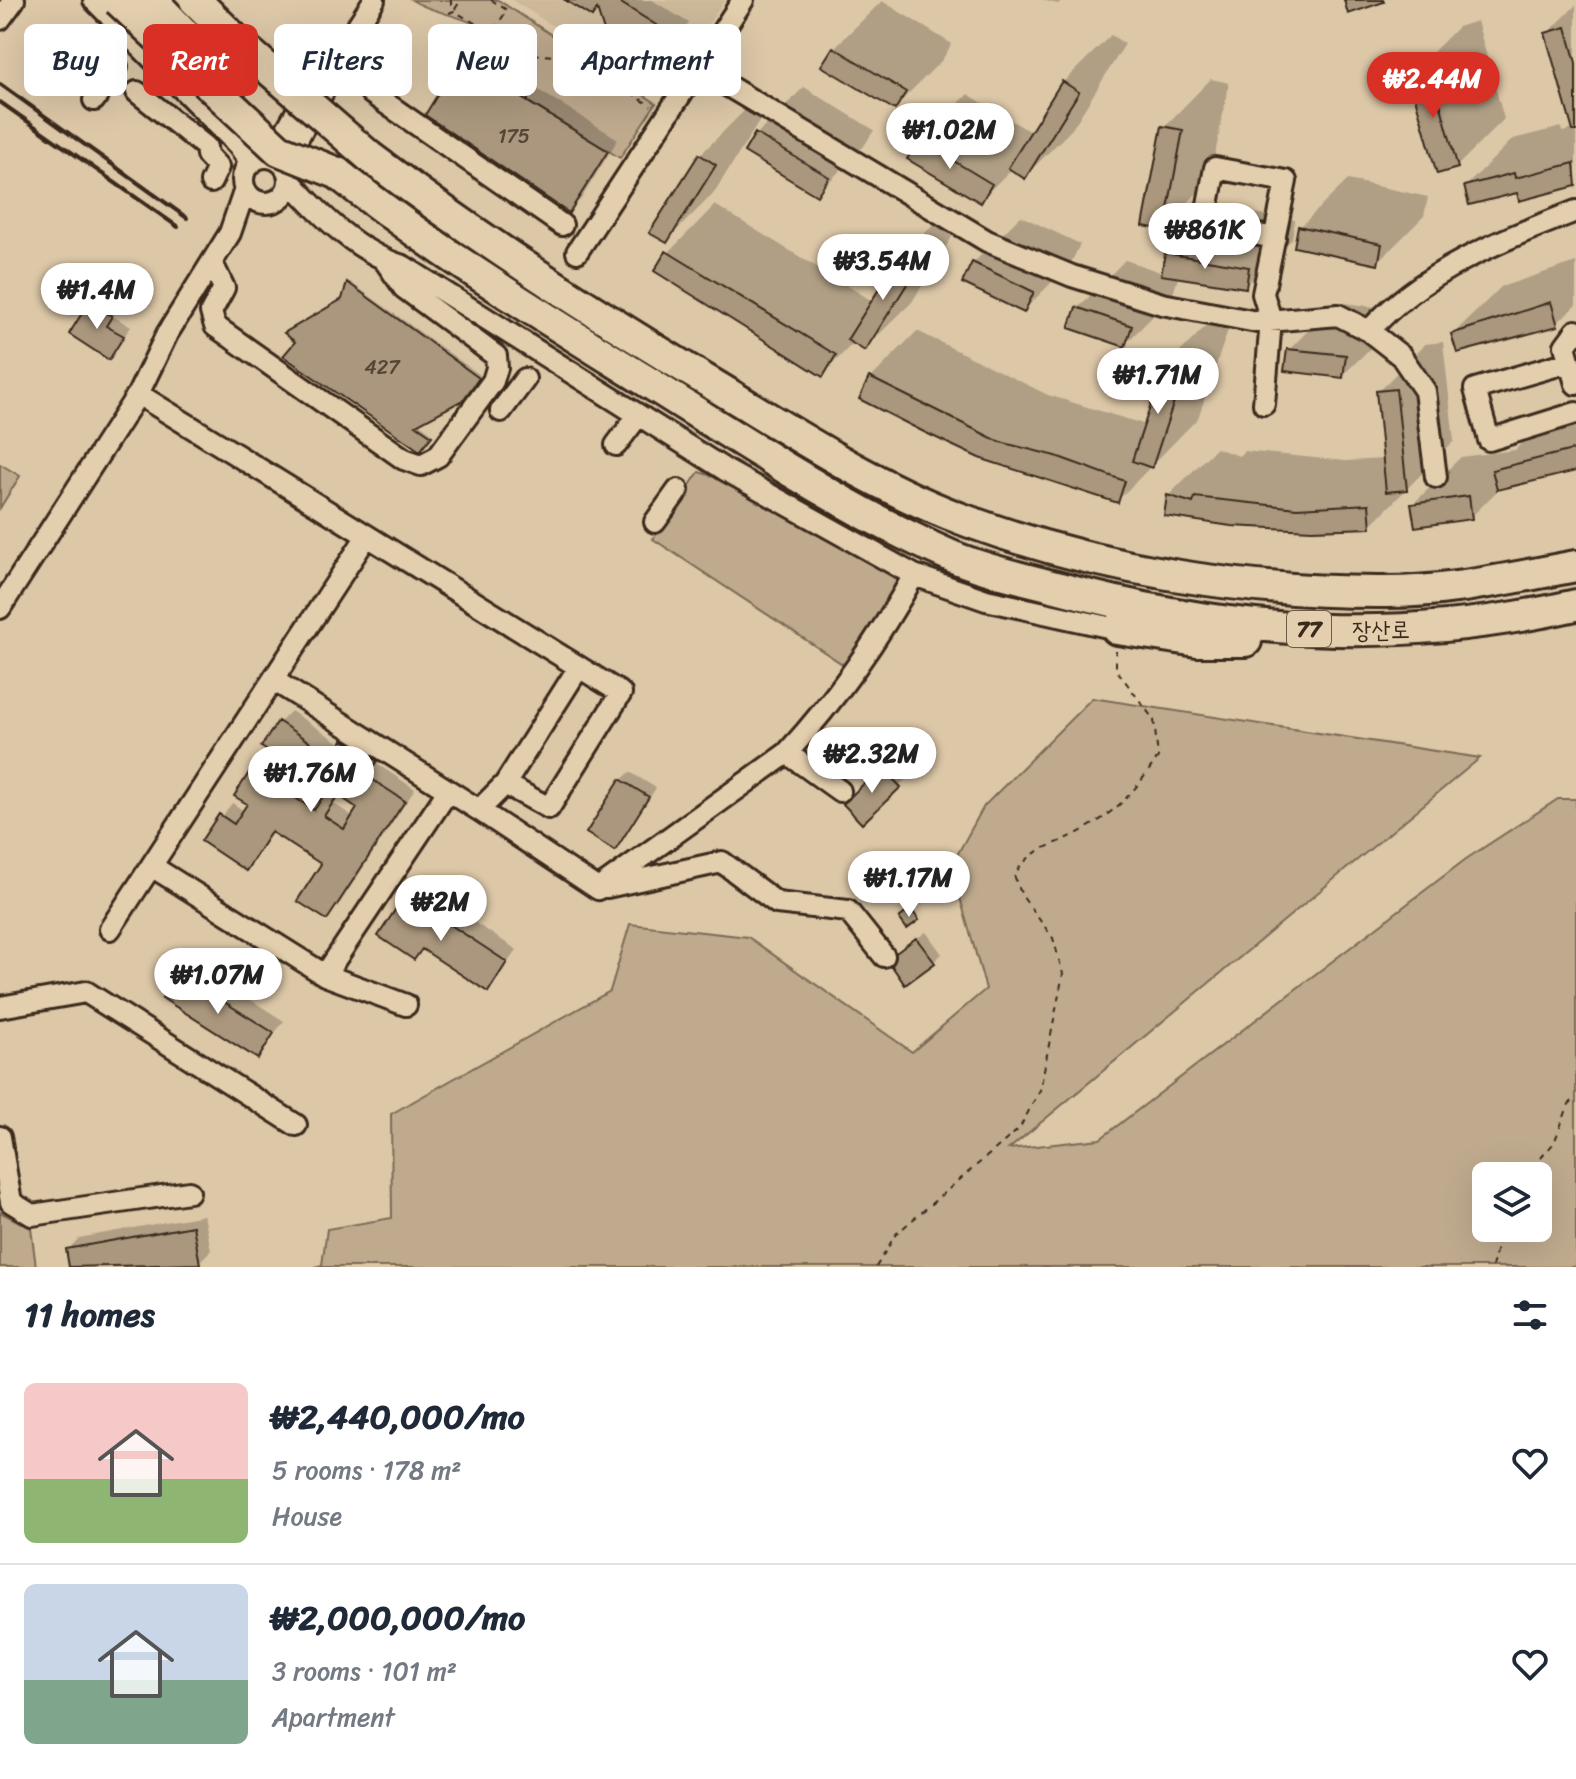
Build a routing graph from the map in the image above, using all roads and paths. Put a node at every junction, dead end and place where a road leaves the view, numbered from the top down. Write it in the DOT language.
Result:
graph roads {
  1 [pos="14,0"];
  2 [pos="94,0"];
  3 [pos="118,0"];
  4 [pos="152,0"];
  5 [pos="195,0"];
  6 [pos="217,0"];
  7 [pos="374,0"];
  8 [pos="451,0"];
  9 [pos="461,0"];
  10 [pos="491,0"];
  11 [pos="743,0"];
  12 [pos="452,11"];
  13 [pos="0,19"];
  14 [pos="476,24"];
  15 [pos="498,24"];
  16 [pos="727,24"];
  17 [pos="537,55"];
  18 [pos="137,92"];
  19 [pos="741,94"];
  20 [pos="97,96"];
  21 [pos="375,96"];
  22 [pos="528,96"];
  23 [pos="679,96"];
  24 [pos="94,100"];
  25 [pos="528,102"];
  26 [pos="666,116"];
  27 [pos="371,158"];
  28 [pos="273,167"];
  29 [pos="337,173"];
  30 [pos="211,182"];
  31 [pos="245,189"];
  32 [pos="271,202"];
  33 [pos="1576,211"];
  34 [pos="322,217"];
  35 [pos="562,225"];
  36 [pos="230,233"];
  37 [pos="1275,238"];
  38 [pos="577,252"];
  39 [pos="385,261"];
  40 [pos="212,263"];
  41 [pos="1271,320"];
  42 [pos="1369,331"];
  43 [pos="1576,331"];
  44 [pos="1569,362"];
  45 [pos="525,379"];
  46 [pos="1576,384"];
  47 [pos="138,394"];
  48 [pos="1264,404"];
  49 [pos="501,411"];
  50 [pos="1576,413"];
  51 [pos="638,416"];
  52 [pos="616,445"];
  53 [pos="1436,477"];
  54 [pos="678,490"];
  55 [pos="655,522"];
  56 [pos="367,536"];
  57 [pos="1576,566"];
  58 [pos="914,575"];
  59 [pos="1576,605"];
  60 [pos="0,608"];
  61 [pos="1291,628"];
  62 [pos="1117,629"];
  63 [pos="579,667"];
  64 [pos="275,681"];
  65 [pos="787,753"];
  66 [pos="505,784"];
  67 [pos="448,791"];
  68 [pos="840,791"];
  69 [pos="479,810"];
  70 [pos="153,867"];
  71 [pos="598,889"];
  72 [pos="110,929"];
  73 [pos="884,956"];
  74 [pos="325,975"];
  75 [pos="406,1005"];
  76 [pos="0,1007"];
  77 [pos="1576,1098"];
  78 [pos="296,1125"];
  79 [pos="0,1137"];
  80 [pos="1537,1162"];
  81 [pos="189,1192"];
  82 [pos="1498,1242"];
  83 [pos="876,1267"];
  84 [pos="1492,1267"];
  1 -- 13 [label="street"];
  2 -- 28 [label="street"];
  3 -- 29 [label="highway, bridge"];
  4 -- 29 [label="highway, bridge"];
  5 -- 27 [label="highway, 장산로, bridge"];
  6 -- 27 [label="highway"];
  7 -- 28 [label="street"];
  8 -- 12 [label="path"];
  9 -- 12 [label="path"];
  10 -- 15 [label="path"];
  11 -- 16 [label="street"];
  12 -- 14 [label="path"];
  17 -- 26 [label="path"];
  18 -- 30 [label="street"];
  19 -- 41 [label="street"];
  20 -- 24 [label="street"];
  21 -- 35 [label="street"];
  22 -- 25 [label="path"];
  23 -- 26 [label="street"];
  26 -- 38 [label="street"];
  27 -- 57 [label="highway, 장산로 / 77"];
  28 -- 31 [label="street"];
  28 -- 32 [label="street"];
  28 -- 34 [label="street"];
  29 -- 61 [label="highway, 장산로 / 77"];
  31 -- 32 [label="street"];
  31 -- 36 [label="street"];
  32 -- 34 [label="street"];
  32 -- 36 [label="street"];
  33 -- 42 [label="street"];
  34 -- 39 [label="street"];
  36 -- 40 [label="street"];
  37 -- 37 [label="street"];
  37 -- 41 [label="street"];
  39 -- 40 [label="street"];
  39 -- 51 [label="street"];
  40 -- 47 [label="street"];
  41 -- 42 [label="street"];
  41 -- 48 [label="street"];
  42 -- 53 [label="street"];
  43 -- 44 [label="street"];
  44 -- 46 [label="street"];
  44 -- 50 [label="street"];
  45 -- 49 [label="street"];
  47 -- 56 [label="street"];
  47 -- 60 [label="street"];
  51 -- 52 [label="street"];
  51 -- 58 [label="street"];
  54 -- 55 [label="street"];
  56 -- 63 [label="street"];
  56 -- 64 [label="street"];
  58 -- 62 [label="street"];
  58 -- 65 [label="street"];
  59 -- 61 [label="highway, 장산로 / 77"];
  61 -- 62 [label="highway"];
  62 -- 83 [label="path"];
  63 -- 66 [label="street"];
  63 -- 66 [label="street"];
  64 -- 67 [label="street"];
  64 -- 70 [label="street"];
  65 -- 68 [label="street"];
  65 -- 71 [label="street"];
  66 -- 69 [label="street"];
  67 -- 69 [label="street"];
  67 -- 74 [label="street"];
  69 -- 71 [label="street"];
  70 -- 72 [label="street"];
  70 -- 74 [label="street"];
  71 -- 73 [label="street"];
  74 -- 75 [label="street"];
  76 -- 78 [label="street"];
  77 -- 80 [label="path"];
  79 -- 81 [label="street"];
  82 -- 84 [label="path"];
}
